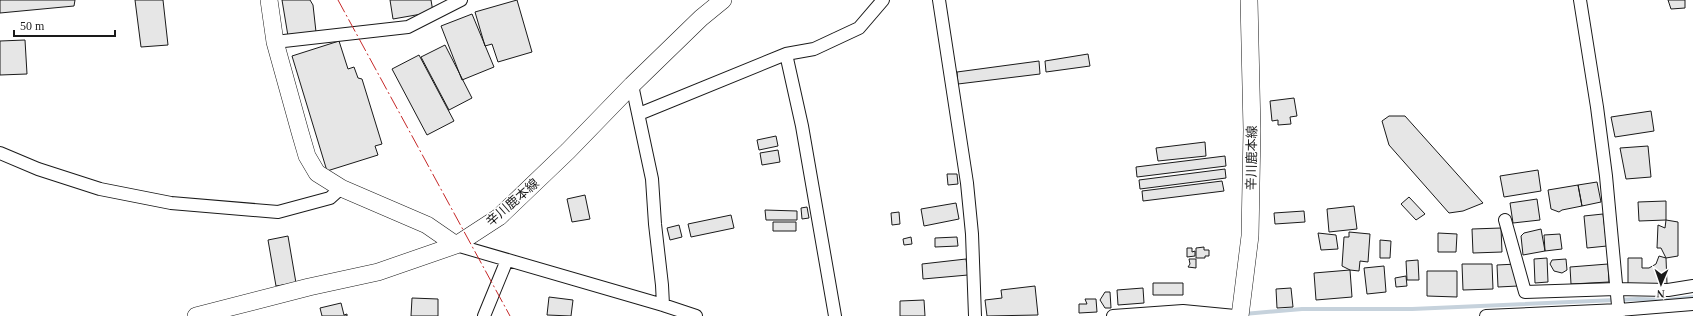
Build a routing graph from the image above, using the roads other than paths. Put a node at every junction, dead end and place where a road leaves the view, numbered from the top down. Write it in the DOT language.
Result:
graph roads {
  1 [pos="269,0"];
  2 [pos="461,0"];
  3 [pos="723,0"];
  4 [pos="883,0"];
  5 [pos="939,0"];
  6 [pos="1249,0"];
  7 [pos="1580,0"];
  8 [pos="275,42"];
  9 [pos="786,54"];
  10 [pos="632,85"];
  11 [pos="639,114"];
  12 [pos="0,153"];
  13 [pos="341,188"];
  14 [pos="1505,220"];
  15 [pos="456,246"];
  16 [pos="507,260"];
  17 [pos="1693,286"];
  18 [pos="1616,289"];
  19 [pos="1693,304"];
  20 [pos="663,305"];
  21 [pos="1619,313"];
  22 [pos="196,316"];
  23 [pos="484,316"];
  24 [pos="696,316"];
  25 [pos="835,316"];
  26 [pos="976,316"];
  27 [pos="1113,316"];
  28 [pos="1235,316"];
  29 [pos="1240,316"];
  30 [pos="1486,316"];
  1 -- 8 [label="main road"];
  2 -- 8 [label="street"];
  3 -- 10 [label="main road, 辛川鹿本線"];
  4 -- 9 [label="street"];
  5 -- 26 [label="street"];
  6 -- 29 [label="main road, 辛川鹿本線"];
  7 -- 18 [label="street"];
  8 -- 13 [label="main road"];
  9 -- 11 [label="street"];
  9 -- 25 [label="street"];
  10 -- 11 [label="street"];
  10 -- 15 [label="main road, 辛川鹿本線"];
  11 -- 20 [label="street"];
  12 -- 13 [label="street"];
  13 -- 15 [label="main road"];
  14 -- 18 [label="street"];
  15 -- 16 [label="street"];
  15 -- 22 [label="main road, 辛川鹿本線"];
  16 -- 20 [label="street"];
  16 -- 23 [label="street"];
  17 -- 18 [label="street"];
  18 -- 21 [label="street"];
  19 -- 21 [label="street"];
  20 -- 24 [label="street"];
  21 -- 30 [label="street"];
  27 -- 28 [label="street"];
}
